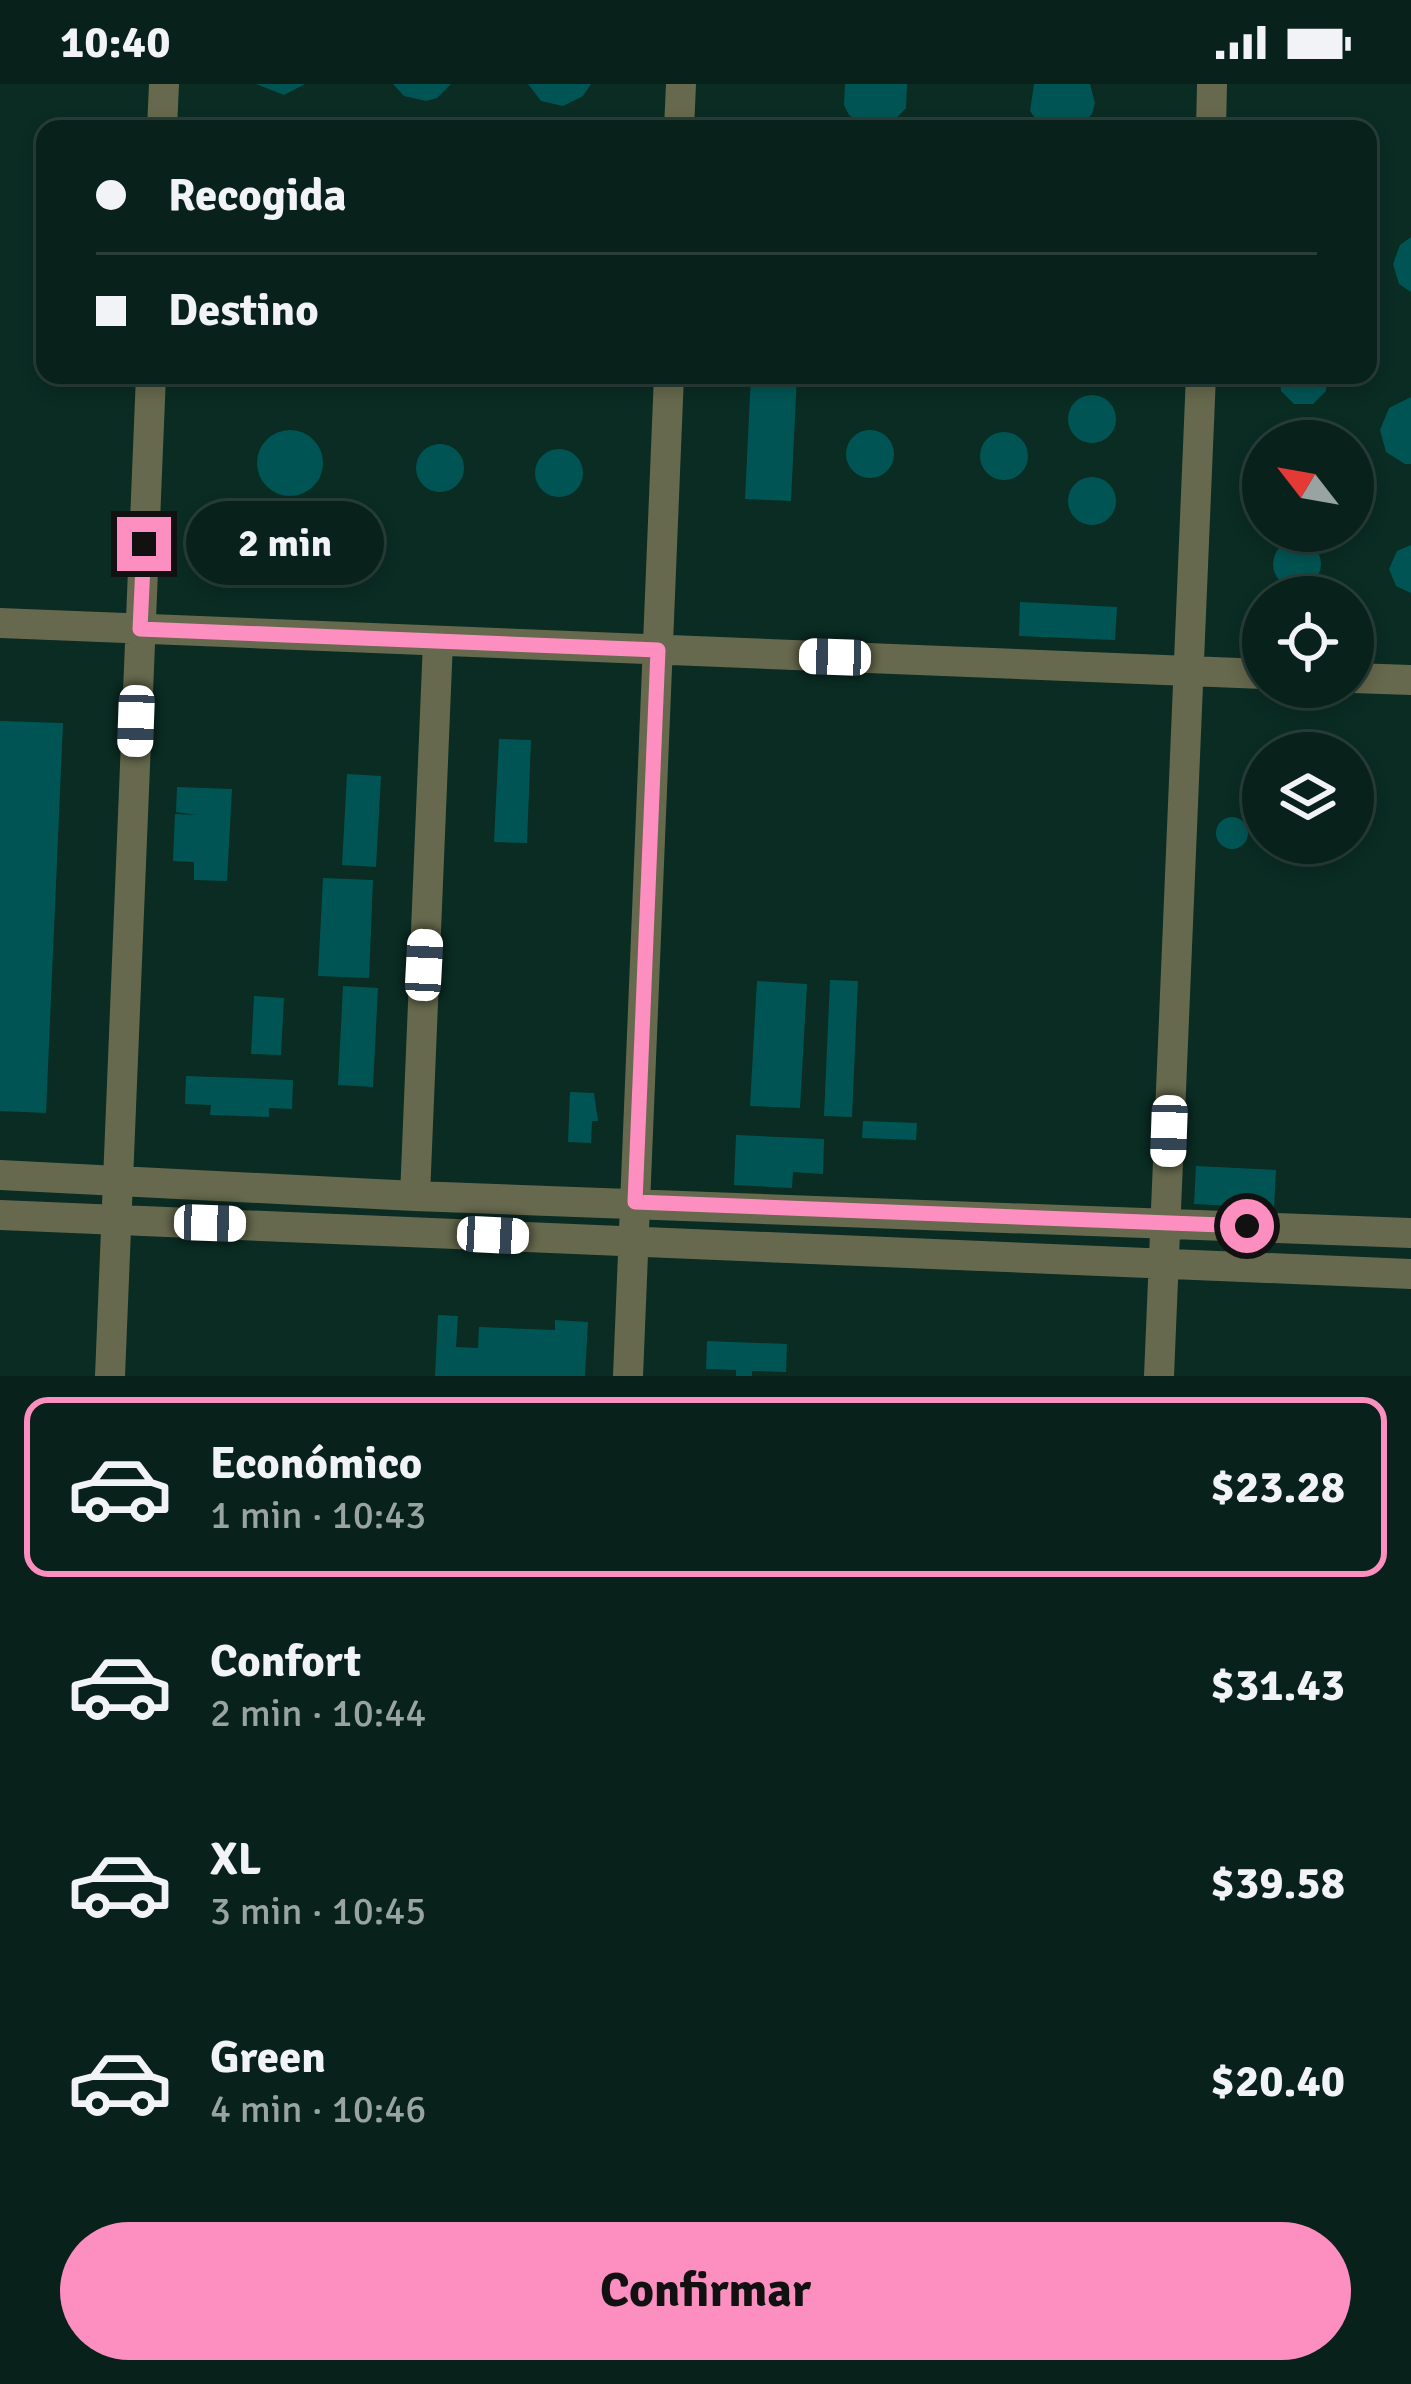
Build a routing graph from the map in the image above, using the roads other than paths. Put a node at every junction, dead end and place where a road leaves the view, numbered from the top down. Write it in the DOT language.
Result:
graph roads {
  1 [pos="164,84"];
  2 [pos="681,84"];
  3 [pos="1213,84"];
  4 [pos="162,120"];
  5 [pos="680,120"];
  6 [pos="1211,120"];
  7 [pos="152,384"];
  8 [pos="669,384"];
  9 [pos="1201,384"];
  10 [pos="0,623"];
  11 [pos="140,629"];
  12 [pos="438,641"];
  13 [pos="658,650"];
  14 [pos="1188,671"];
  15 [pos="1242,673"];
  16 [pos="1374,679"];
  17 [pos="1411,680"];
  18 [pos="0,1175"];
  19 [pos="118,1180"];
  20 [pos="415,1196"];
  21 [pos="635,1202"];
  22 [pos="0,1215"];
  23 [pos="116,1219"];
  24 [pos="1166,1223"];
  25 [pos="1411,1233"];
  26 [pos="634,1241"];
  27 [pos="1164,1263"];
  28 [pos="1411,1274"];
  29 [pos="110,1376"];
  30 [pos="628,1376"];
  31 [pos="1160,1376"];
  1 -- 4 [label="lane"];
  2 -- 5 [label="lane"];
  3 -- 6 [label="lane"];
  7 -- 11 [label="lane"];
  8 -- 13 [label="lane"];
  9 -- 14 [label="lane"];
  10 -- 11 [label="lane"];
  11 -- 12 [label="lane"];
  11 -- 19 [label="lane"];
  12 -- 13 [label="lane"];
  12 -- 20 [label="lane"];
  13 -- 14 [label="lane"];
  13 -- 21 [label="lane"];
  14 -- 15 [label="lane"];
  14 -- 24 [label="lane"];
  16 -- 17 [label="lane"];
  18 -- 19 [label="lane"];
  19 -- 20 [label="lane"];
  19 -- 23 [label="lane"];
  20 -- 21 [label="lane"];
  21 -- 24 [label="lane"];
  21 -- 26 [label="lane"];
  22 -- 23 [label="lane"];
  23 -- 26 [label="lane"];
  23 -- 29 [label="lane"];
  24 -- 25 [label="lane"];
  24 -- 27 [label="lane"];
  26 -- 27 [label="lane"];
  26 -- 30 [label="lane"];
  27 -- 28 [label="lane"];
  27 -- 31 [label="lane"];
}
